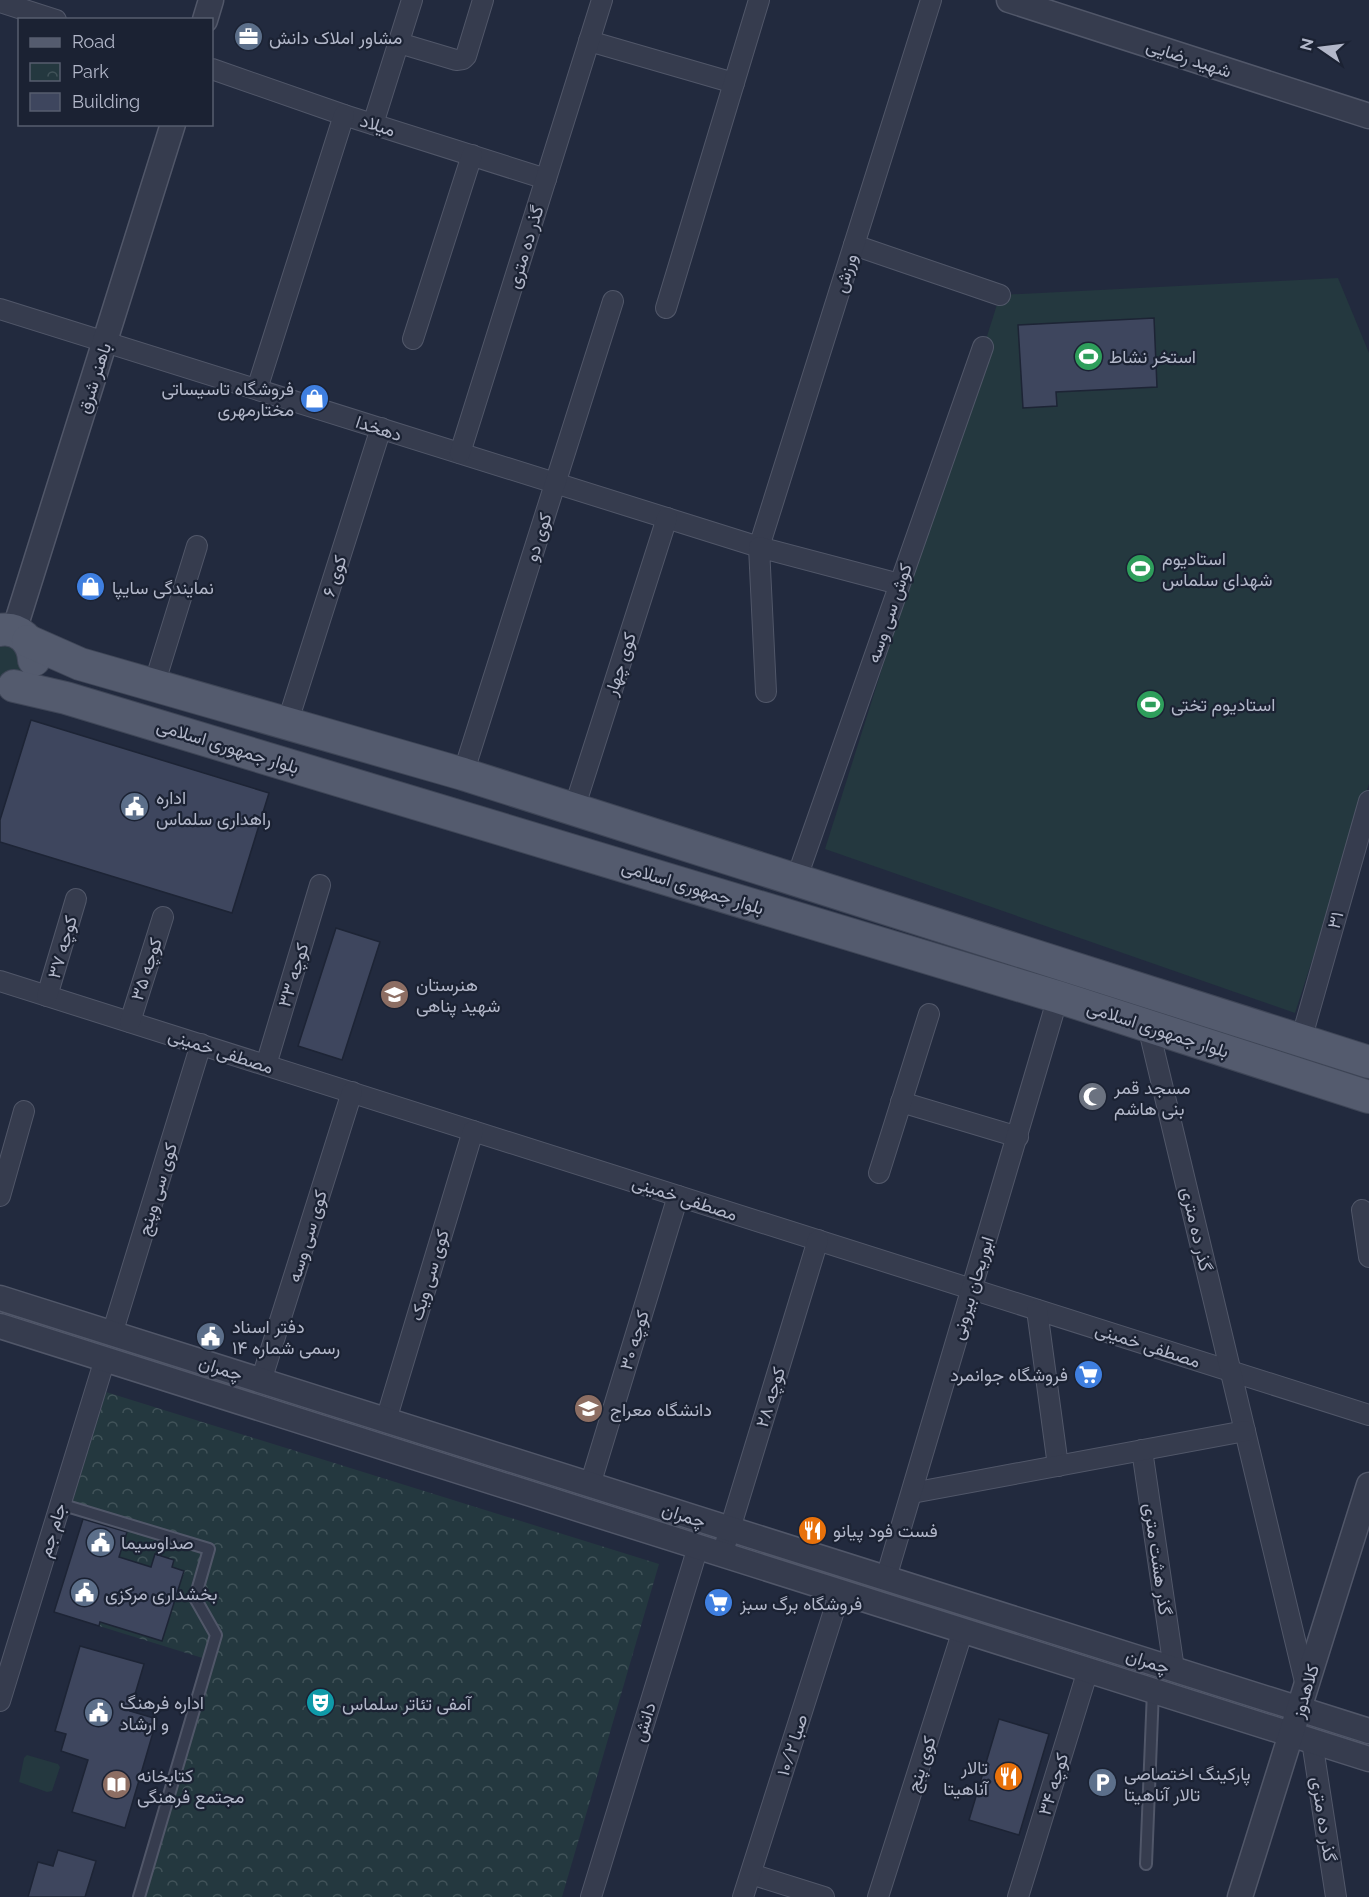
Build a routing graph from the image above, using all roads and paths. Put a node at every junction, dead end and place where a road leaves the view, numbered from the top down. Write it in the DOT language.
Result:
graph roads {
  1 [pos="211,0"];
  2 [pos="412,0"];
  3 [pos="483,0"];
  4 [pos="602,0"];
  5 [pos="759,0"];
  6 [pos="931,0"];
  7 [pos="1009,0"];
  8 [pos="0,2"];
  9 [pos="38,7"];
  10 [pos="53,18"];
  11 [pos="206,18"];
  12 [pos="589,41"];
  13 [pos="399,43"];
  14 [pos="213,69"];
  15 [pos="734,83"];
  16 [pos="344,115"];
  17 [pos="1369,116"];
  18 [pos="373,124"];
  19 [pos="172,126"];
  20 [pos="472,155"];
  21 [pos="546,179"];
  22 [pos="854,245"];
  23 [pos="1000,294"];
  24 [pos="613,301"];
  25 [pos="666,308"];
  26 [pos="0,309"];
  27 [pos="413,339"];
  28 [pos="105,341"];
  29 [pos="983,347"];
  30 [pos="257,389"];
  31 [pos="381,428"];
  32 [pos="460,453"];
  33 [pos="555,483"];
  34 [pos="667,518"];
  35 [pos="197,546"];
  36 [pos="759,547"];
  37 [pos="899,584"];
  38 [pos="14,634"];
  39 [pos="154,685"];
  40 [pos="7,686"];
  41 [pos="766,692"];
  42 [pos="287,724"];
  43 [pos="463,774"];
  44 [pos="1369,801"];
  45 [pos="574,809"];
  46 [pos="796,880"];
  47 [pos="320,885"];
  48 [pos="76,899"];
  49 [pos="163,916"];
  50 [pos="0,981"];
  51 [pos="48,996"];
  52 [pos="1058,998"];
  53 [pos="929,1014"];
  54 [pos="130,1022"];
  55 [pos="1148,1026"];
  56 [pos="1301,1040"];
  57 [pos="201,1044"];
  58 [pos="1369,1062"];
  59 [pos="266,1065"];
  60 [pos="352,1092"];
  61 [pos="1369,1097"];
  62 [pos="901,1102"];
  63 [pos="24,1111"];
  64 [pos="473,1131"];
  65 [pos="1018,1137"];
  66 [pos="879,1173"];
  67 [pos="0,1196"];
  68 [pos="678,1196"];
  69 [pos="1362,1210"];
  70 [pos="818,1240"];
  71 [pos="1369,1257"];
  72 [pos="972,1289"];
  73 [pos="0,1298"];
  74 [pos="1037,1310"];
  75 [pos="0,1326"];
  76 [pos="112,1334"];
  77 [pos="105,1359"];
  78 [pos="1231,1371"];
  79 [pos="261,1381"];
  80 [pos="1369,1415"];
  81 [pos="386,1420"];
  82 [pos="1245,1431"];
  83 [pos="1142,1449"];
  84 [pos="1058,1466"];
  85 [pos="590,1485"];
  86 [pos="1369,1485"];
  87 [pos="912,1493"];
  88 [pos="60,1504"];
  89 [pos="705,1522"];
  90 [pos="730,1529"];
  91 [pos="698,1547"];
  92 [pos="722,1554"];
  93 [pos="886,1578"];
  94 [pos="840,1592"];
  95 [pos="878,1604"];
  96 [pos="963,1630"];
  97 [pos="1088,1670"];
  98 [pos="1174,1670"];
  99 [pos="1306,1686"];
  100 [pos="1153,1691"];
  101 [pos="1,1694"];
  102 [pos="1299,1709"];
  103 [pos="1369,1731"];
  104 [pos="1302,1738"];
  105 [pos="1369,1759"];
  106 [pos="1146,1864"];
  107 [pos="751,1874"];
  108 [pos="139,1897"];
  109 [pos="591,1897"];
  110 [pos="743,1897"];
  111 [pos="824,1897"];
  112 [pos="878,1897"];
  113 [pos="1018,1897"];
  114 [pos="1240,1897"];
  115 [pos="1336,1897"];
  1 -- 11 [label="street"];
  2 -- 13 [label="street"];
  3 -- 13 [label="street"];
  4 -- 12 [label="street, گذر ده متری"];
  5 -- 15 [label="street"];
  6 -- 22 [label="street, ورزش"];
  7 -- 17 [label="street, شهید رضایی"];
  8 -- 9 [label="street"];
  9 -- 10 [label="street"];
  12 -- 15 [label="street"];
  12 -- 21 [label="street, گذر ده متری"];
  13 -- 18 [label="street"];
  14 -- 16 [label="street, میلاد"];
  15 -- 25 [label="street"];
  16 -- 18 [label="street, میلاد"];
  16 -- 30 [label="street"];
  18 -- 20 [label="street, میلاد"];
  19 -- 28 [label="street, باهنر شرق"];
  20 -- 21 [label="street, میلاد"];
  20 -- 27 [label="street"];
  21 -- 32 [label="street, گذر ده متری"];
  22 -- 23 [label="street"];
  22 -- 36 [label="street, ورزش"];
  24 -- 33 [label="street, کوی دو"];
  26 -- 28 [label="street, دهخدا"];
  28 -- 30 [label="street, دهخدا"];
  28 -- 38 [label="street, باهنر شرق"];
  29 -- 37 [label="street, کوش سی وسه"];
  30 -- 31 [label="street, دهخدا"];
  31 -- 32 [label="street, دهخدا"];
  31 -- 42 [label="street, کوی ۶"];
  32 -- 33 [label="street, دهخدا"];
  33 -- 34 [label="street, دهخدا"];
  33 -- 43 [label="street, کوی دو"];
  34 -- 36 [label="street, دهخدا"];
  34 -- 45 [label="street, کوی چهار"];
  35 -- 39 [label="street"];
  36 -- 37 [label="street"];
  36 -- 41 [label="street"];
  37 -- 46 [label="street, کوش سی وسه"];
  38 -- 39 [label="main road, بلوار جمهوری اسلامی"];
  38 -- 40 [label="main road"];
  39 -- 42 [label="main road, بلوار جمهوری اسلامی"];
  40 -- 52 [label="main road, بلوار جمهوری اسلامی"];
  42 -- 43 [label="main road, بلوار جمهوری اسلامی"];
  43 -- 45 [label="main road, بلوار جمهوری اسلامی"];
  44 -- 56 [label="street, ۳۱"];
  45 -- 46 [label="main road, بلوار جمهوری اسلامی"];
  46 -- 56 [label="main road, بلوار جمهوری اسلامی"];
  47 -- 59 [label="street, کوچه ۳۳"];
  48 -- 51 [label="street, کوچه ۳۷"];
  49 -- 54 [label="street, کوچه ۳۵"];
  50 -- 51 [label="street, مصطفی خمینی"];
  51 -- 54 [label="street, مصطفی خمینی"];
  52 -- 55 [label="main road, بلوار جمهوری اسلامی"];
  52 -- 65 [label="street, ابوریحان بیرونی"];
  53 -- 62 [label="street"];
  54 -- 57 [label="street, مصطفی خمینی"];
  55 -- 61 [label="main road, بلوار جمهوری اسلامی"];
  55 -- 78 [label="street, گذر ده متری"];
  56 -- 58 [label="main road, بلوار جمهوری اسلامی"];
  57 -- 59 [label="street, مصطفی خمینی"];
  57 -- 76 [label="street, کوی سی وپنج"];
  59 -- 60 [label="street, مصطفی خمینی"];
  60 -- 64 [label="street, مصطفی خمینی"];
  60 -- 79 [label="street, کوی سی وسه"];
  62 -- 65 [label="street"];
  62 -- 66 [label="street"];
  63 -- 67 [label="street"];
  64 -- 68 [label="street, مصطفی خمینی"];
  64 -- 81 [label="street, کوی سی ویک"];
  65 -- 72 [label="street, ابوریحان بیرونی"];
  68 -- 70 [label="street, مصطفی خمینی"];
  68 -- 85 [label="street, کوچه ۳۰"];
  69 -- 71 [label="street"];
  70 -- 72 [label="street, مصطفی خمینی"];
  70 -- 90 [label="street, کوچه ۲۸"];
  72 -- 74 [label="street, مصطفی خمینی"];
  72 -- 87 [label="street, ابوریحان بیرونی"];
  73 -- 76 [label="street, چمران"];
  74 -- 78 [label="street, مصطفی خمینی"];
  74 -- 84 [label="street"];
  75 -- 77 [label="street, چمران"];
  76 -- 77 [label="street"];
  76 -- 79 [label="street, چمران"];
  77 -- 88 [label="street, جام جم"];
  77 -- 91 [label="street, چمران"];
  78 -- 80 [label="street, مصطفی خمینی"];
  78 -- 82 [label="street, گذر ده متری"];
  79 -- 81 [label="street, چمران"];
  81 -- 85 [label="street, چمران"];
  82 -- 83 [label="street"];
  82 -- 99 [label="street, گذر ده متری"];
  83 -- 84 [label="street"];
  83 -- 98 [label="street, گذر هشت متری"];
  84 -- 87 [label="street"];
  85 -- 89 [label="street, چمران"];
  86 -- 99 [label="street, کلاهدوز"];
  87 -- 93 [label="street, ابوریحان بیرونی"];
  88 -- 101 [label="street, جام جم"];
  88 -- 108 [label="lane"];
  89 -- 90 [label="street, چمران"];
  89 -- 91 [label="street"];
  90 -- 92 [label="street, کوچه ۲۸"];
  90 -- 93 [label="street, چمران"];
  91 -- 92 [label="street, چمران"];
  91 -- 109 [label="street, دانش"];
  92 -- 94 [label="street, چمران"];
  93 -- 95 [label="street"];
  93 -- 98 [label="street, چمران"];
  94 -- 95 [label="street, چمران"];
  94 -- 107 [label="street, صبا ۱۰/۲"];
  95 -- 96 [label="street, چمران"];
  96 -- 97 [label="street, چمران"];
  96 -- 112 [label="street, کوی پنج"];
  97 -- 100 [label="street, چمران"];
  97 -- 113 [label="street, کوچه ۳۴"];
  98 -- 102 [label="street, چمران"];
  99 -- 102 [label="street, کلاهدوز"];
  100 -- 104 [label="street, چمران"];
  100 -- 106 [label="lane"];
  102 -- 103 [label="street, چمران"];
  102 -- 104 [label="street, کلاهدوز"];
  104 -- 105 [label="street, چمران"];
  104 -- 114 [label="street, کلاهدوز"];
  104 -- 115 [label="street, گذر ده متری"];
  107 -- 110 [label="street, صبا ۱۰/۲"];
  107 -- 111 [label="street"];
}
